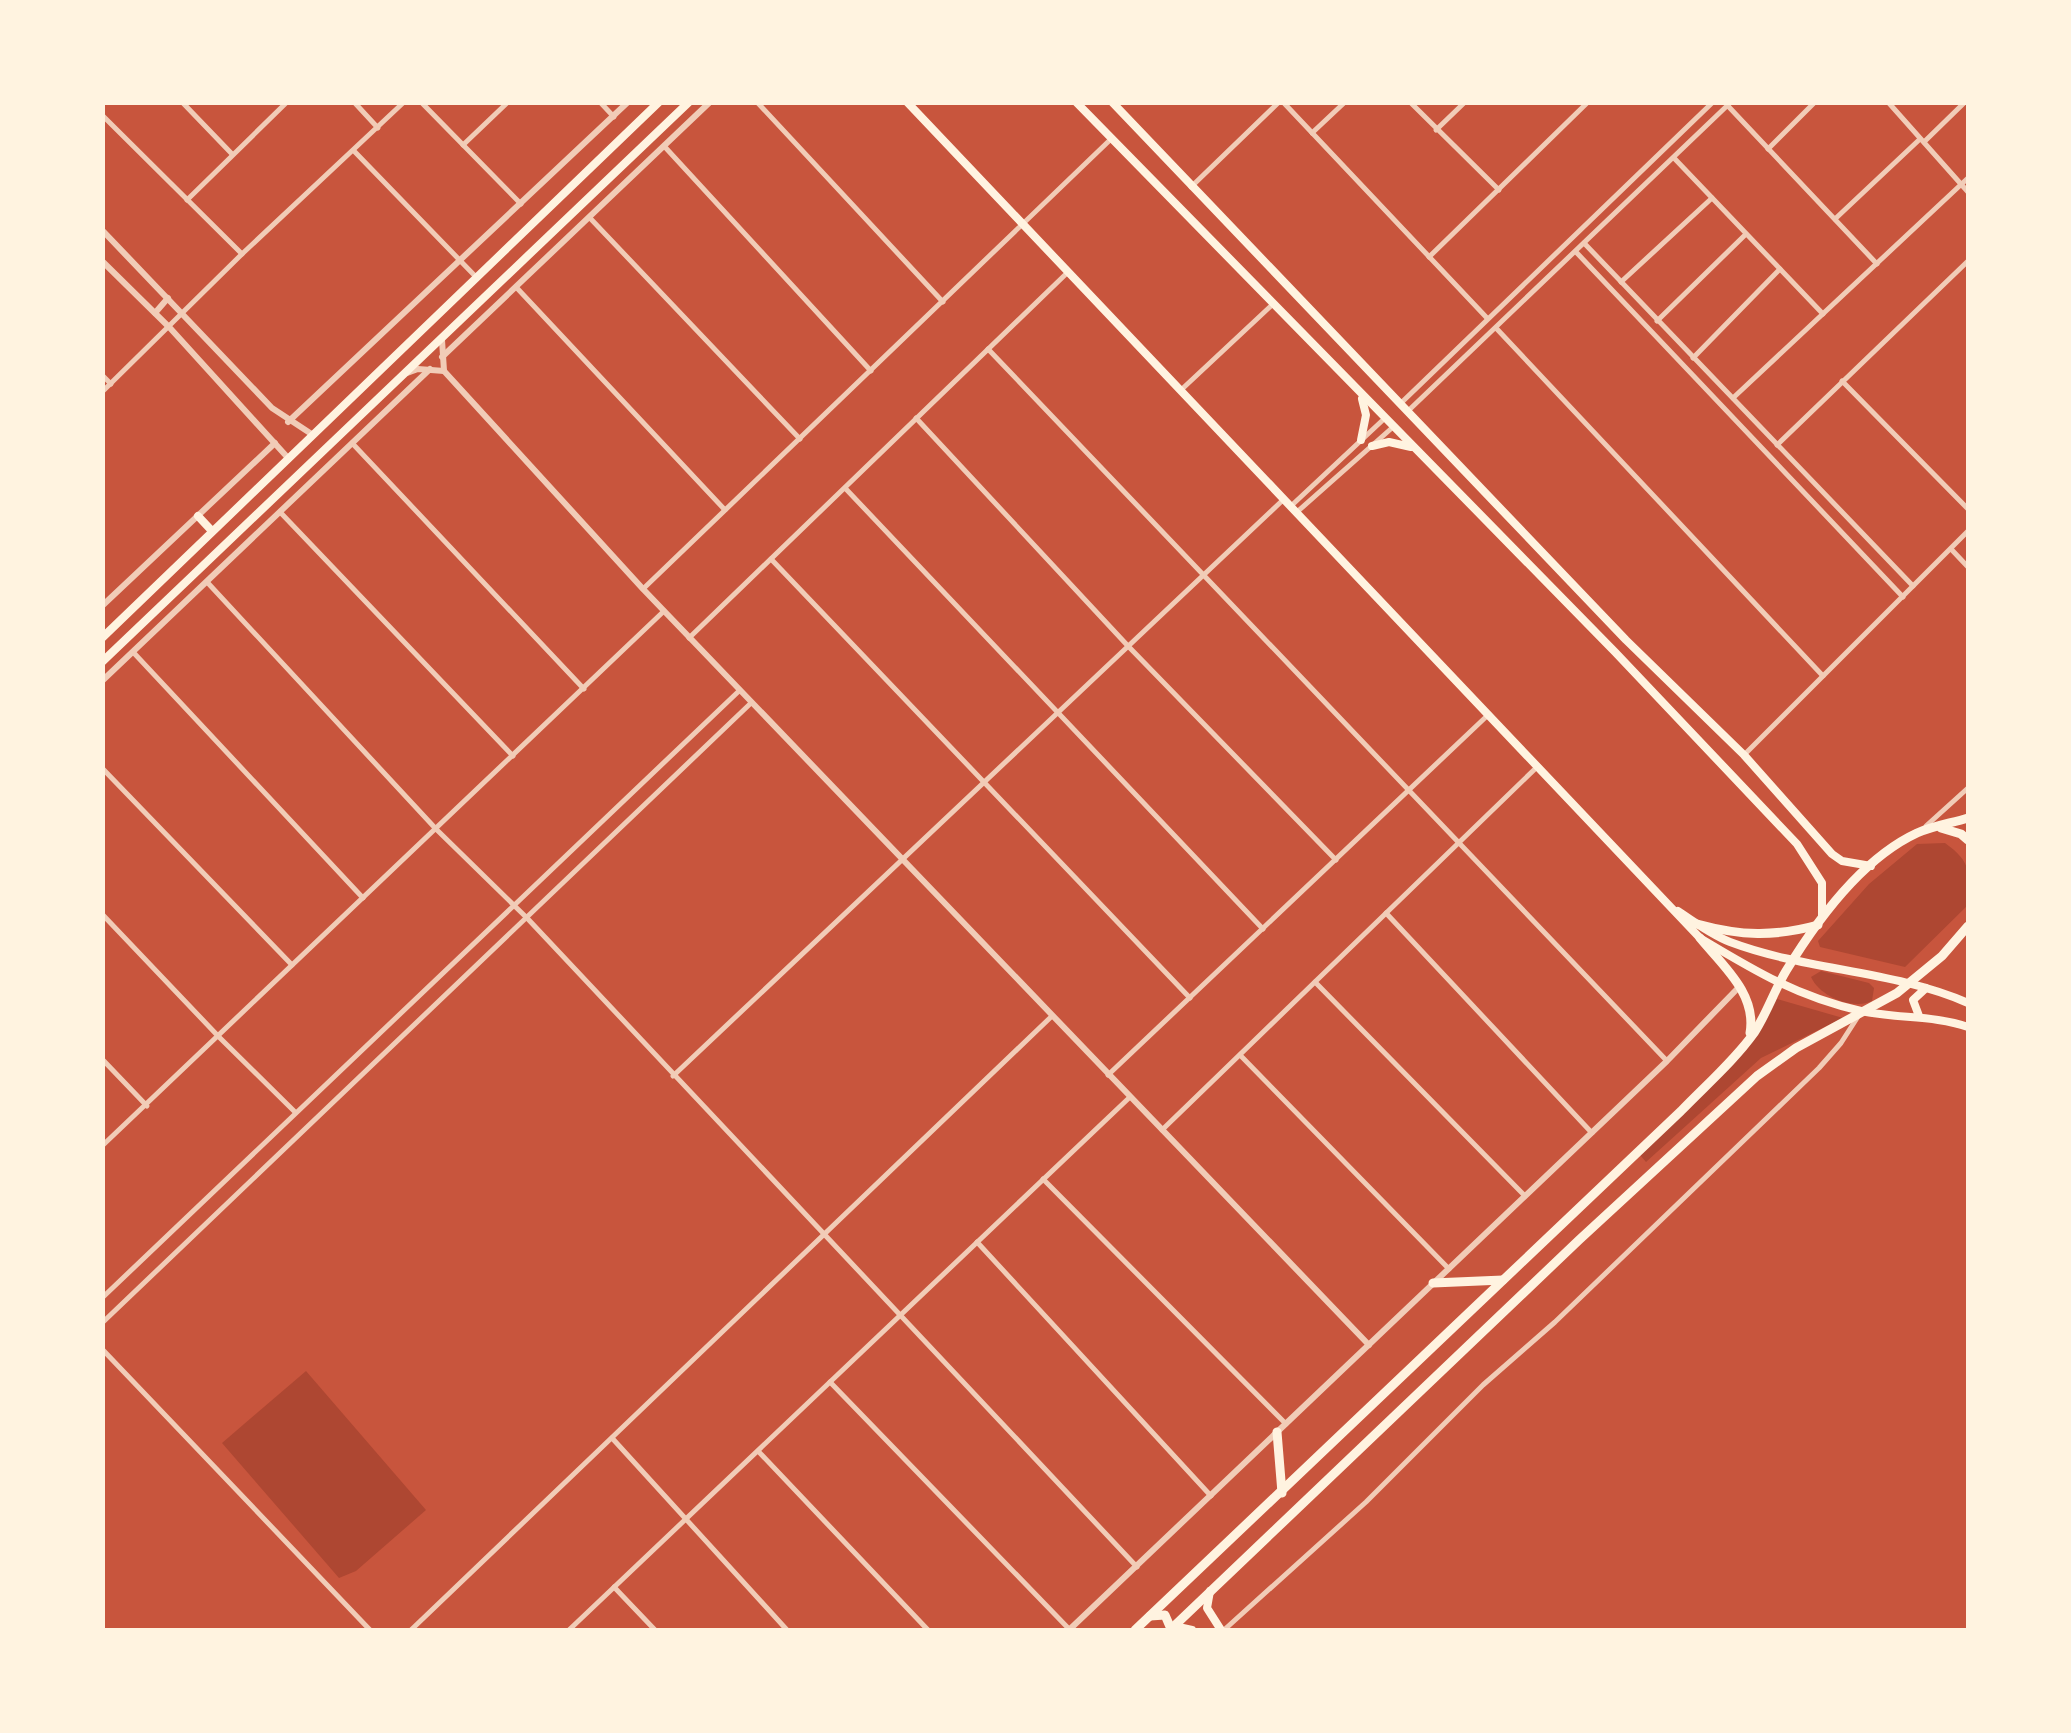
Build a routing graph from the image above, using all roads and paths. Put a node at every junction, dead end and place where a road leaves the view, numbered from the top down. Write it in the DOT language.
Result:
graph roads {
  1 [pos="182,102"];
  2 [pos="196,102"];
  3 [pos="287,102"];
  4 [pos="354,102"];
  5 [pos="404,102"];
  6 [pos="420,102"];
  7 [pos="508,102"];
  8 [pos="600,102"];
  9 [pos="628,102"];
  10 [pos="689,102"];
  11 [pos="710,102"];
  12 [pos="756,102"];
  13 [pos="906,102"];
  14 [pos="1076,102"];
  15 [pos="1112,102"];
  16 [pos="1281,102"];
  17 [pos="1345,102"];
  18 [pos="1410,102"];
  19 [pos="1466,102"];
  20 [pos="1588,102"];
  21 [pos="1714,102"];
  22 [pos="1815,102"];
  23 [pos="1888,102"];
  24 [pos="1965,102"];
  25 [pos="658,103"];
  26 [pos="1730,104"];
  27 [pos="188,110"];
  28 [pos="102,115"];
  29 [pos="614,117"];
  30 [pos="378,128"];
  31 [pos="1436,130"];
  32 [pos="1312,133"];
  33 [pos="1111,139"];
  34 [pos="1922,141"];
  35 [pos="463,146"];
  36 [pos="664,146"];
  37 [pos="1768,149"];
  38 [pos="354,151"];
  39 [pos="232,154"];
  40 [pos="1674,158"];
  41 [pos="1968,178"];
  42 [pos="1962,184"];
  43 [pos="1190,188"];
  44 [pos="1499,190"];
  45 [pos="1968,192"];
  46 [pos="1712,198"];
  47 [pos="187,200"];
  48 [pos="556,202"];
  49 [pos="521,204"];
  50 [pos="571,215"];
  51 [pos="589,218"];
  52 [pos="1835,220"];
  53 [pos="533,224"];
  54 [pos="1024,225"];
  55 [pos="102,230"];
  56 [pos="1746,234"];
  57 [pos="548,236"];
  58 [pos="1584,244"];
  59 [pos="1576,252"];
  60 [pos="242,254"];
  61 [pos="1429,257"];
  62 [pos="102,261"];
  63 [pos="1968,261"];
  64 [pos="460,262"];
  65 [pos="1877,264"];
  66 [pos="1780,269"];
  67 [pos="1068,272"];
  68 [pos="1532,276"];
  69 [pos="477,278"];
  70 [pos="1621,282"];
  71 [pos="1542,285"];
  72 [pos="516,287"];
  73 [pos="168,298"];
  74 [pos="943,302"];
  75 [pos="1273,304"];
  76 [pos="154,312"];
  77 [pos="184,314"];
  78 [pos="1823,314"];
  79 [pos="1487,319"];
  80 [pos="1656,321"];
  81 [pos="170,328"];
  82 [pos="1496,328"];
  83 [pos="442,338"];
  84 [pos="1336,340"];
  85 [pos="988,349"];
  86 [pos="1321,354"];
  87 [pos="442,358"];
  88 [pos="1693,358"];
  89 [pos="430,369"];
  90 [pos="444,371"];
  91 [pos="871,371"];
  92 [pos="406,373"];
  93 [pos="102,375"];
  94 [pos="1842,381"];
  95 [pos="111,384"];
  96 [pos="1181,390"];
  97 [pos="1357,391"];
  98 [pos="102,392"];
  99 [pos="1733,398"];
  100 [pos="1400,404"];
  101 [pos="1408,412"];
  102 [pos="916,418"];
  103 [pos="1384,418"];
  104 [pos="288,422"];
  105 [pos="1392,427"];
  106 [pos="313,435"];
  107 [pos="800,439"];
  108 [pos="1361,440"];
  109 [pos="275,443"];
  110 [pos="352,443"];
  111 [pos="1777,445"];
  112 [pos="1372,446"];
  113 [pos="1415,449"];
  114 [pos="289,459"];
  115 [pos="844,488"];
  116 [pos="1291,506"];
  117 [pos="725,510"];
  118 [pos="1968,510"];
  119 [pos="280,512"];
  120 [pos="198,516"];
  121 [pos="212,531"];
  122 [pos="1968,531"];
  123 [pos="224,546"];
  124 [pos="1951,549"];
  125 [pos="234,556"];
  126 [pos="770,559"];
  127 [pos="1968,567"];
  128 [pos="1204,574"];
  129 [pos="207,582"];
  130 [pos="1912,586"];
  131 [pos="643,589"];
  132 [pos="1903,597"];
  133 [pos="102,606"];
  134 [pos="664,611"];
  135 [pos="104,636"];
  136 [pos="689,638"];
  137 [pos="1626,640"];
  138 [pos="1128,646"];
  139 [pos="118,647"];
  140 [pos="133,652"];
  141 [pos="1614,652"];
  142 [pos="102,662"];
  143 [pos="1823,676"];
  144 [pos="102,681"];
  145 [pos="584,689"];
  146 [pos="740,690"];
  147 [pos="752,702"];
  148 [pos="1056,714"];
  149 [pos="1489,714"];
  150 [pos="1744,755"];
  151 [pos="513,756"];
  152 [pos="1538,766"];
  153 [pos="102,768"];
  154 [pos="986,780"];
  155 [pos="1968,788"];
  156 [pos="1410,790"];
  157 [pos="1968,818"];
  158 [pos="1933,828"];
  159 [pos="436,829"];
  160 [pos="1920,831"];
  161 [pos="1968,840"];
  162 [pos="1459,844"];
  163 [pos="902,860"];
  164 [pos="1336,860"];
  165 [pos="1871,866"];
  166 [pos="363,898"];
  167 [pos="514,905"];
  168 [pos="1670,906"];
  169 [pos="1386,913"];
  170 [pos="102,914"];
  171 [pos="527,918"];
  172 [pos="1820,922"];
  173 [pos="1697,924"];
  174 [pos="1968,926"];
  175 [pos="1263,929"];
  176 [pos="1700,938"];
  177 [pos="1794,959"];
  178 [pos="292,966"];
  179 [pos="1315,982"];
  180 [pos="1909,984"];
  181 [pos="1778,985"];
  182 [pos="1740,986"];
  183 [pos="1926,988"];
  184 [pos="1190,998"];
  185 [pos="1968,1002"];
  186 [pos="1862,1014"];
  187 [pos="1052,1016"];
  188 [pos="1920,1016"];
  189 [pos="1968,1027"];
  190 [pos="219,1038"];
  191 [pos="1748,1040"];
  192 [pos="1240,1055"];
  193 [pos="102,1059"];
  194 [pos="1667,1061"];
  195 [pos="1108,1075"];
  196 [pos="672,1076"];
  197 [pos="1130,1097"];
  198 [pos="147,1106"];
  199 [pos="295,1112"];
  200 [pos="1162,1130"];
  201 [pos="1592,1132"];
  202 [pos="102,1146"];
  203 [pos="1043,1179"];
  204 [pos="1525,1196"];
  205 [pos="825,1234"];
  206 [pos="976,1242"];
  207 [pos="1449,1269"];
  208 [pos="1503,1280"];
  209 [pos="1433,1283"];
  210 [pos="102,1298"];
  211 [pos="901,1314"];
  212 [pos="102,1322"];
  213 [pos="1369,1345"];
  214 [pos="102,1350"];
  215 [pos="830,1382"];
  216 [pos="1282,1428"];
  217 [pos="612,1438"];
  218 [pos="758,1450"];
  219 [pos="1282,1493"];
  220 [pos="1210,1496"];
  221 [pos="686,1518"];
  222 [pos="1137,1566"];
  223 [pos="614,1587"];
  224 [pos="1210,1591"];
  225 [pos="1150,1617"];
  226 [pos="1172,1629"];
  227 [pos="370,1630"];
  228 [pos="411,1630"];
  229 [pos="569,1630"];
  230 [pos="655,1630"];
  231 [pos="787,1630"];
  232 [pos="928,1630"];
  233 [pos="1070,1630"];
  234 [pos="1136,1630"];
  235 [pos="1192,1630"];
  236 [pos="1222,1630"];
  1 -- 27 [label="street"];
  2 -- 27 [label="street"];
  3 -- 39 [label="street"];
  4 -- 30 [label="street"];
  5 -- 30 [label="street"];
  6 -- 35 [label="street"];
  7 -- 35 [label="street"];
  8 -- 29 [label="street"];
  9 -- 29 [label="street"];
  10 -- 50 [label="main road"];
  11 -- 36 [label="street"];
  12 -- 74 [label="street"];
  13 -- 54 [label="main road"];
  14 -- 33 [label="main road"];
  15 -- 43 [label="main road"];
  16 -- 32 [label="street"];
  16 -- 43 [label="street"];
  17 -- 32 [label="street"];
  18 -- 31 [label="street"];
  19 -- 31 [label="street"];
  20 -- 44 [label="street"];
  21 -- 68 [label="street"];
  22 -- 37 [label="street"];
  23 -- 34 [label="street"];
  24 -- 34 [label="street"];
  25 -- 48 [label="main road"];
  26 -- 37 [label="street"];
  26 -- 40 [label="street"];
  27 -- 39 [label="street"];
  28 -- 47 [label="street"];
  29 -- 49 [label="street"];
  30 -- 38 [label="street"];
  31 -- 44 [label="street"];
  32 -- 61 [label="street"];
  33 -- 54 [label="street"];
  33 -- 75 [label="main road"];
  34 -- 42 [label="street"];
  34 -- 52 [label="street"];
  35 -- 49 [label="street"];
  36 -- 51 [label="street"];
  36 -- 91 [label="street"];
  37 -- 52 [label="street"];
  38 -- 60 [label="street"];
  38 -- 64 [label="street"];
  39 -- 47 [label="street"];
  40 -- 46 [label="street"];
  40 -- 58 [label="street"];
  41 -- 42 [label="street"];
  42 -- 45 [label="street"];
  42 -- 65 [label="street"];
  43 -- 84 [label="main road"];
  44 -- 61 [label="street"];
  46 -- 56 [label="street"];
  46 -- 70 [label="street"];
  47 -- 60 [label="street"];
  48 -- 50 [label="main road"];
  48 -- 53 [label="main road"];
  49 -- 64 [label="street"];
  50 -- 57 [label="main road"];
  51 -- 72 [label="street"];
  51 -- 107 [label="street"];
  52 -- 65 [label="street"];
  53 -- 57 [label="main road"];
  53 -- 69 [label="main road"];
  54 -- 67 [label="main road"];
  54 -- 74 [label="street"];
  55 -- 73 [label="street"];
  56 -- 66 [label="street"];
  56 -- 80 [label="street"];
  57 -- 83 [label="main road"];
  58 -- 59 [label="street"];
  58 -- 70 [label="street"];
  59 -- 71 [label="street"];
  59 -- 132 [label="street"];
  60 -- 77 [label="street"];
  61 -- 79 [label="street"];
  62 -- 76 [label="street"];
  63 -- 94 [label="street"];
  64 -- 69 [label="street"];
  64 -- 104 [label="street"];
  65 -- 78 [label="street"];
  66 -- 78 [label="street"];
  66 -- 88 [label="street"];
  67 -- 85 [label="street"];
  67 -- 96 [label="main road"];
  68 -- 71 [label="street"];
  68 -- 79 [label="street"];
  69 -- 106 [label="main road"];
  70 -- 80 [label="street"];
  71 -- 82 [label="street"];
  72 -- 87 [label="street"];
  72 -- 117 [label="street"];
  73 -- 76 [label="street"];
  73 -- 77 [label="street"];
  74 -- 91 [label="street"];
  75 -- 86 [label="main road"];
  75 -- 96 [label="street"];
  76 -- 81 [label="street"];
  77 -- 81 [label="street"];
  77 -- 104 [label="street"];
  78 -- 99 [label="street"];
  79 -- 100 [label="street"];
  80 -- 88 [label="street"];
  81 -- 95 [label="street"];
  81 -- 109 [label="street"];
  82 -- 101 [label="street"];
  82 -- 143 [label="street"];
  83 -- 87 [label="street"];
  83 -- 92 [label="main road"];
  84 -- 86 [label="main road"];
  84 -- 100 [label="main road"];
  85 -- 102 [label="street"];
  85 -- 128 [label="street"];
  86 -- 97 [label="main road"];
  87 -- 90 [label="street"];
  88 -- 99 [label="street"];
  89 -- 90 [label="street"];
  89 -- 92 [label="street"];
  89 -- 110 [label="street"];
  90 -- 131 [label="street"];
  91 -- 107 [label="street"];
  92 -- 123 [label="main road"];
  93 -- 95 [label="street"];
  94 -- 111 [label="street"];
  94 -- 118 [label="street"];
  95 -- 98 [label="street"];
  96 -- 116 [label="main road"];
  97 -- 103 [label="main road"];
  97 -- 108 [label="main road"];
  99 -- 111 [label="street"];
  100 -- 101 [label="main road"];
  101 -- 137 [label="main road"];
  102 -- 115 [label="street"];
  102 -- 138 [label="street"];
  103 -- 105 [label="main road"];
  103 -- 108 [label="street"];
  104 -- 106 [label="street"];
  105 -- 112 [label="street"];
  105 -- 113 [label="main road"];
  106 -- 114 [label="main road"];
  107 -- 117 [label="street"];
  108 -- 116 [label="street"];
  109 -- 114 [label="street"];
  109 -- 120 [label="street"];
  110 -- 119 [label="street"];
  110 -- 145 [label="street"];
  111 -- 130 [label="street"];
  112 -- 113 [label="main road"];
  112 -- 116 [label="street"];
  113 -- 141 [label="main road"];
  114 -- 121 [label="main road"];
  115 -- 126 [label="street"];
  115 -- 148 [label="street"];
  116 -- 128 [label="street"];
  116 -- 149 [label="main road"];
  117 -- 131 [label="street"];
  119 -- 125 [label="street"];
  119 -- 151 [label="street"];
  120 -- 121 [label="main road"];
  120 -- 133 [label="street"];
  121 -- 135 [label="main road"];
  122 -- 124 [label="street"];
  123 -- 125 [label="main road"];
  123 -- 139 [label="main road"];
  124 -- 127 [label="street"];
  124 -- 130 [label="street"];
  125 -- 129 [label="street"];
  126 -- 136 [label="street"];
  126 -- 154 [label="street"];
  128 -- 138 [label="street"];
  128 -- 156 [label="street"];
  129 -- 140 [label="street"];
  129 -- 159 [label="street"];
  130 -- 132 [label="street"];
  131 -- 134 [label="street"];
  132 -- 143 [label="street"];
  134 -- 136 [label="street"];
  134 -- 145 [label="street"];
  135 -- 139 [label="main road"];
  136 -- 146 [label="street"];
  137 -- 141 [label="main road"];
  137 -- 150 [label="main road"];
  138 -- 148 [label="street"];
  138 -- 164 [label="street"];
  139 -- 142 [label="main road"];
  140 -- 144 [label="street"];
  140 -- 166 [label="street"];
  141 -- 172 [label="main road"];
  143 -- 150 [label="street"];
  145 -- 151 [label="street"];
  146 -- 147 [label="street"];
  146 -- 167 [label="street"];
  147 -- 163 [label="street"];
  147 -- 171 [label="street"];
  148 -- 154 [label="street"];
  148 -- 175 [label="street"];
  149 -- 152 [label="main road"];
  149 -- 156 [label="street"];
  150 -- 165 [label="main road"];
  151 -- 159 [label="street"];
  152 -- 162 [label="street"];
  152 -- 168 [label="main road"];
  153 -- 178 [label="street"];
  154 -- 163 [label="street"];
  154 -- 184 [label="street"];
  155 -- 160 [label="street"];
  156 -- 162 [label="street"];
  156 -- 164 [label="street"];
  157 -- 158 [label="highway"];
  158 -- 160 [label="highway"];
  158 -- 161 [label="highway"];
  159 -- 166 [label="street"];
  159 -- 167 [label="street"];
  160 -- 165 [label="highway"];
  162 -- 169 [label="street"];
  162 -- 194 [label="street"];
  163 -- 187 [label="street"];
  163 -- 196 [label="street"];
  164 -- 175 [label="street"];
  165 -- 172 [label="highway"];
  166 -- 178 [label="street"];
  167 -- 171 [label="street"];
  167 -- 199 [label="street"];
  168 -- 173 [label="main road"];
  168 -- 176 [label="main road"];
  169 -- 179 [label="street"];
  169 -- 201 [label="street"];
  170 -- 190 [label="street"];
  171 -- 196 [label="street"];
  171 -- 212 [label="street"];
  172 -- 173 [label="highway"];
  172 -- 177 [label="highway"];
  173 -- 177 [label="main road"];
  174 -- 180 [label="highway"];
  175 -- 184 [label="street"];
  176 -- 181 [label="main road"];
  176 -- 182 [label="highway"];
  177 -- 180 [label="main road"];
  177 -- 181 [label="highway"];
  178 -- 190 [label="street"];
  179 -- 192 [label="street"];
  179 -- 204 [label="street"];
  180 -- 183 [label="main road"];
  180 -- 186 [label="highway"];
  181 -- 186 [label="main road"];
  181 -- 191 [label="highway"];
  182 -- 191 [label="highway"];
  182 -- 194 [label="street"];
  183 -- 185 [label="main road"];
  183 -- 188 [label="main road"];
  184 -- 195 [label="street"];
  186 -- 188 [label="main road"];
  186 -- 224 [label="highway"];
  186 -- 236 [label="street"];
  187 -- 195 [label="street"];
  187 -- 205 [label="street"];
  188 -- 189 [label="main road"];
  190 -- 198 [label="street"];
  190 -- 199 [label="street"];
  191 -- 208 [label="highway"];
  192 -- 200 [label="street"];
  192 -- 207 [label="street"];
  193 -- 198 [label="street"];
  194 -- 201 [label="street"];
  195 -- 197 [label="street"];
  196 -- 205 [label="street"];
  197 -- 200 [label="street"];
  197 -- 203 [label="street"];
  198 -- 202 [label="street"];
  199 -- 210 [label="street"];
  200 -- 213 [label="street"];
  201 -- 204 [label="street"];
  203 -- 206 [label="street"];
  203 -- 216 [label="street"];
  204 -- 207 [label="street"];
  205 -- 211 [label="street"];
  205 -- 217 [label="street"];
  206 -- 211 [label="street"];
  206 -- 220 [label="street"];
  207 -- 209 [label="street"];
  208 -- 209 [label="highway"];
  208 -- 219 [label="highway"];
  209 -- 213 [label="street"];
  211 -- 215 [label="street"];
  211 -- 222 [label="street"];
  213 -- 216 [label="street"];
  214 -- 227 [label="street"];
  215 -- 218 [label="street"];
  215 -- 233 [label="street"];
  216 -- 219 [label="highway"];
  216 -- 220 [label="street"];
  217 -- 221 [label="street"];
  217 -- 228 [label="street"];
  218 -- 221 [label="street"];
  218 -- 232 [label="street"];
  219 -- 225 [label="highway"];
  220 -- 222 [label="street"];
  221 -- 223 [label="street"];
  221 -- 231 [label="street"];
  222 -- 233 [label="street"];
  223 -- 229 [label="street"];
  223 -- 230 [label="street"];
  224 -- 226 [label="highway"];
  224 -- 236 [label="main road"];
  225 -- 226 [label="highway"];
  225 -- 234 [label="highway"];
  226 -- 235 [label="main road"];
}
